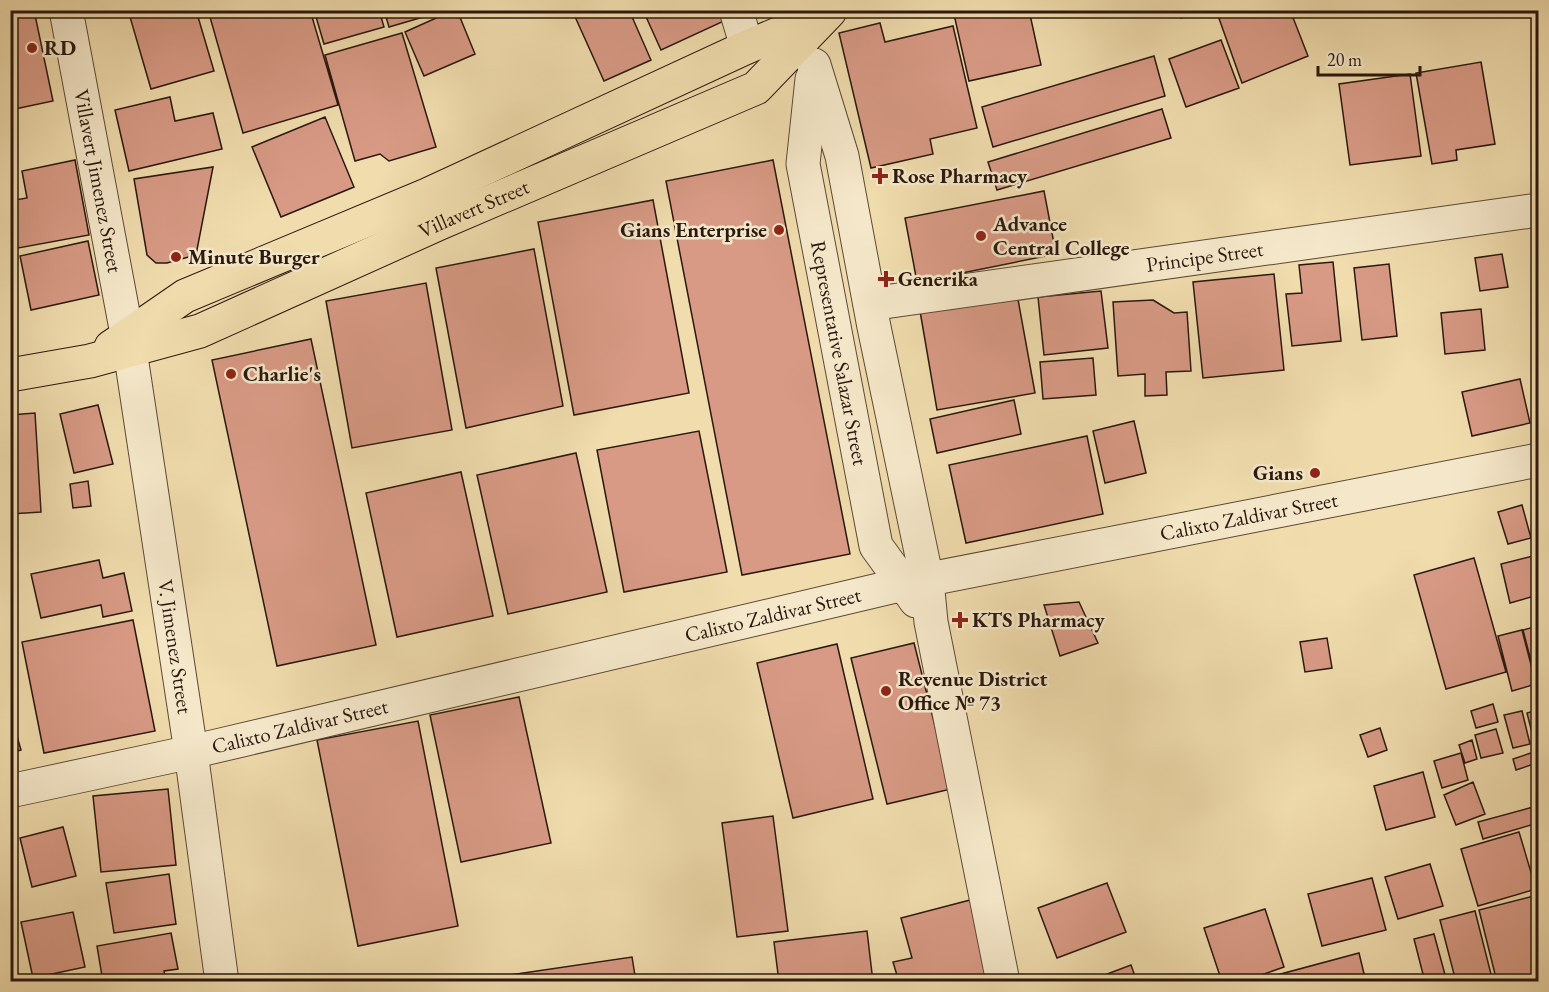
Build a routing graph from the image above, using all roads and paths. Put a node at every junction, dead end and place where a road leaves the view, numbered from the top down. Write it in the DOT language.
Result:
graph roads {
  1 [pos="66,10"];
  2 [pos="736,10"];
  3 [pos="820,16"];
  4 [pos="747,47"];
  5 [pos="814,65"];
  6 [pos="1539,210"];
  7 [pos="870,304"];
  8 [pos="129,343"];
  9 [pos="10,375"];
  10 [pos="1539,460"];
  11 [pos="916,582"];
  12 [pos="191,752"];
  13 [pos="10,791"];
  14 [pos="222,981"];
  15 [pos="1003,981"];
  1 -- 8 [label="street, Villavert Jimenez Street"];
  2 -- 4 [label="street"];
  3 -- 4 [label="main road, Villavert Street"];
  3 -- 5 [label="street, Representative Salazar Street"];
  3 -- 8 [label="main road, Villavert Street"];
  4 -- 8 [label="main road, Villavert Street"];
  5 -- 7 [label="street, Representative Salazar Street"];
  5 -- 11 [label="street, Representative Salazar Street"];
  6 -- 7 [label="street, Principe Street"];
  7 -- 11 [label="street, Representative Salazar Street"];
  8 -- 9 [label="main road, Villavert Street"];
  8 -- 12 [label="street, V. Jimenez Street"];
  10 -- 11 [label="street, Calixto Zaldivar Street"];
  11 -- 12 [label="street, Calixto Zaldivar Street"];
  11 -- 15 [label="street, Representative Salazar Street"];
  12 -- 13 [label="street, Calixto Zaldivar Street"];
  12 -- 14 [label="street, V. Jimenez Street"];
}
